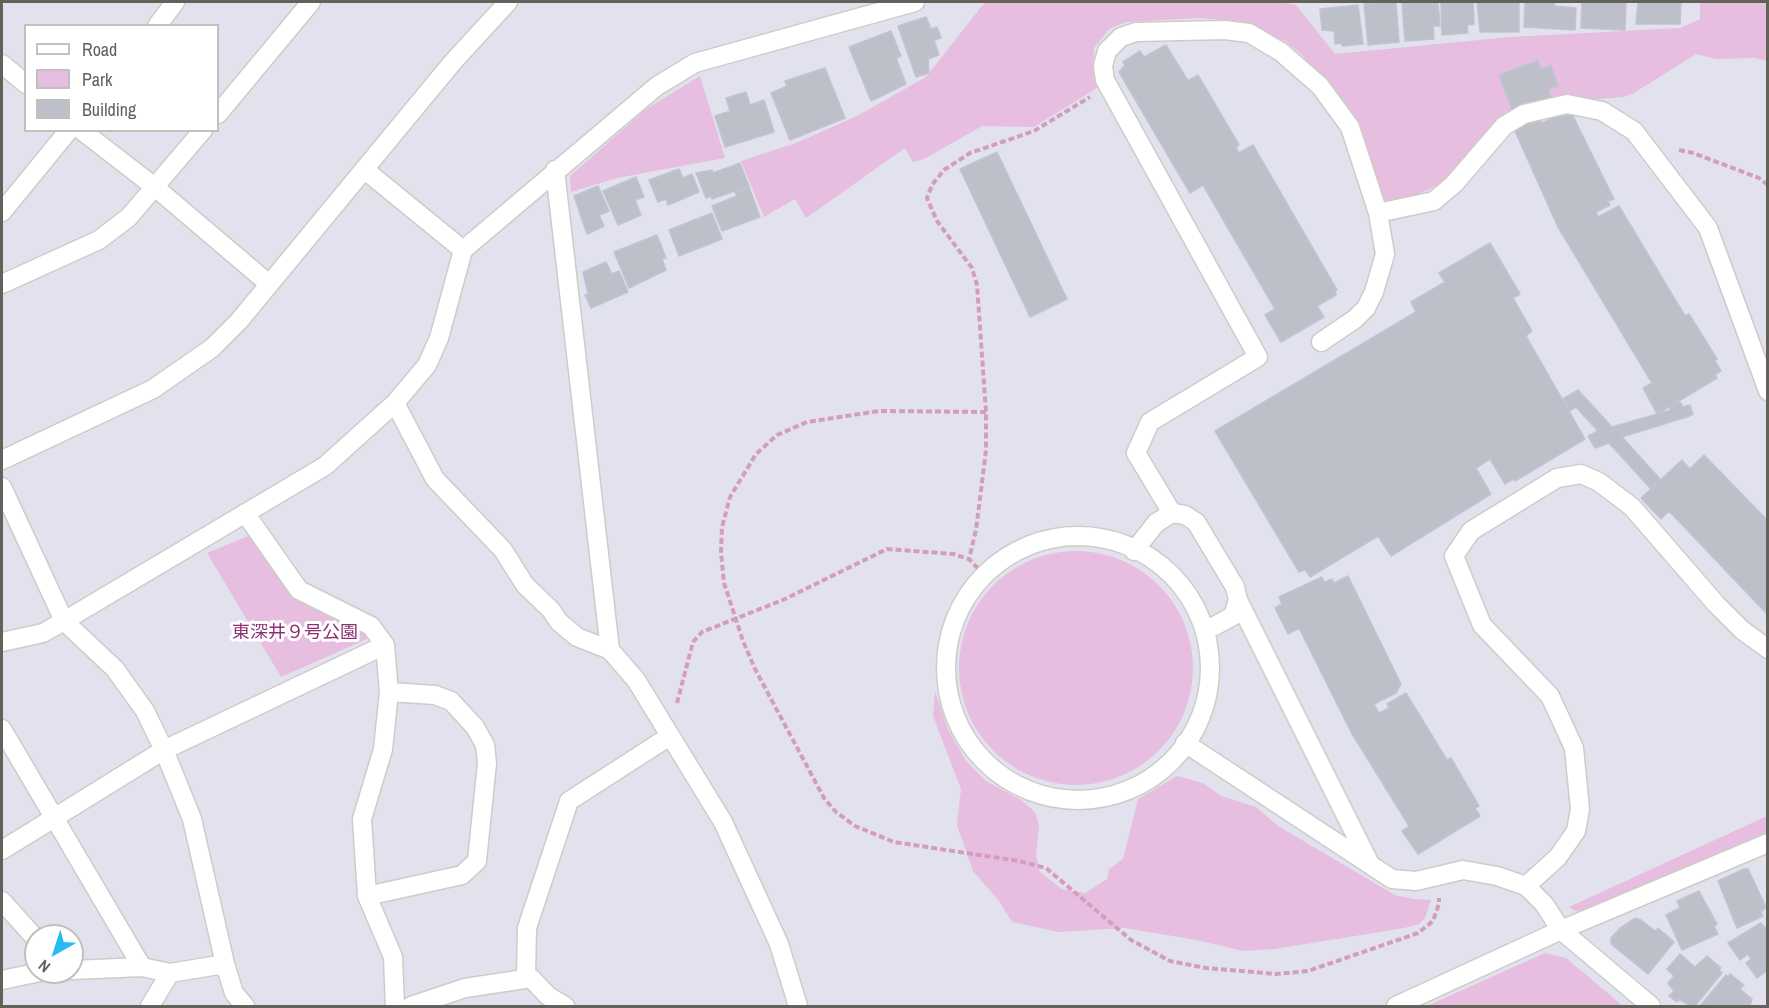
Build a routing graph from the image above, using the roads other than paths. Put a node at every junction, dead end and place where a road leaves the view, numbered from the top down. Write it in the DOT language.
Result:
graph roads {
  1 [pos="175,2"];
  2 [pos="311,2"];
  3 [pos="508,2"];
  4 [pos="915,2"];
  5 [pos="874,7"];
  6 [pos="158,24"];
  7 [pos="2,64"];
  8 [pos="24,82"];
  9 [pos="219,113"];
  10 [pos="67,132"];
  11 [pos="84,132"];
  12 [pos="201,132"];
  13 [pos="365,170"];
  14 [pos="555,170"];
  15 [pos="156,188"];
  16 [pos="2,212"];
  17 [pos="1378,213"];
  18 [pos="464,250"];
  19 [pos="2,284"];
  20 [pos="269,284"];
  21 [pos="1322,342"];
  22 [pos="1767,391"];
  23 [pos="395,403"];
  24 [pos="2,460"];
  25 [pos="2,487"];
  26 [pos="245,513"];
  27 [pos="1172,513"];
  28 [pos="1134,551"];
  29 [pos="1238,600"];
  30 [pos="64,621"];
  31 [pos="1205,631"];
  32 [pos="2,642"];
  33 [pos="385,645"];
  34 [pos="1767,649"];
  35 [pos="610,650"];
  36 [pos="388,692"];
  37 [pos="2,729"];
  38 [pos="670,736"];
  39 [pos="1185,743"];
  40 [pos="164,750"];
  41 [pos="53,818"];
  42 [pos="1767,843"];
  43 [pos="2,850"];
  44 [pos="1370,865"];
  45 [pos="1526,886"];
  46 [pos="367,896"];
  47 [pos="2,901"];
  48 [pos="24,926"];
  49 [pos="1561,930"];
  50 [pos="225,964"];
  51 [pos="142,967"];
  52 [pos="84,969"];
  53 [pos="170,973"];
  54 [pos="24,975"];
  55 [pos="526,978"];
  56 [pos="2,980"];
  57 [pos="150,1006"];
  58 [pos="245,1006"];
  59 [pos="395,1006"];
  60 [pos="411,1006"];
  61 [pos="565,1006"];
  62 [pos="798,1006"];
  63 [pos="1396,1006"];
  64 [pos="1650,1006"];
  1 -- 6 [label="street"];
  2 -- 9 [label="street"];
  3 -- 13 [label="street"];
  4 -- 5 [label="street"];
  5 -- 14 [label="street"];
  7 -- 8 [label="street"];
  10 -- 16 [label="street"];
  11 -- 15 [label="street"];
  12 -- 15 [label="street"];
  13 -- 18 [label="street"];
  13 -- 20 [label="street"];
  14 -- 18 [label="street"];
  14 -- 35 [label="street"];
  15 -- 19 [label="street"];
  15 -- 20 [label="street"];
  17 -- 21 [label="street"];
  17 -- 22 [label="street"];
  17 -- 27 [label="street"];
  18 -- 23 [label="street"];
  20 -- 24 [label="street"];
  23 -- 26 [label="street"];
  23 -- 35 [label="street"];
  25 -- 30 [label="street"];
  26 -- 30 [label="street"];
  26 -- 33 [label="street"];
  27 -- 28 [label="street"];
  27 -- 29 [label="street"];
  28 -- 31 [label="street"];
  28 -- 39 [label="street"];
  29 -- 31 [label="street"];
  29 -- 44 [label="street"];
  30 -- 32 [label="street"];
  30 -- 40 [label="street"];
  31 -- 39 [label="street"];
  33 -- 36 [label="street"];
  33 -- 40 [label="street"];
  34 -- 45 [label="street"];
  35 -- 38 [label="street"];
  36 -- 46 [label="street"];
  36 -- 46 [label="street"];
  37 -- 41 [label="street"];
  38 -- 55 [label="street"];
  38 -- 62 [label="street"];
  39 -- 44 [label="street"];
  40 -- 41 [label="street"];
  40 -- 50 [label="street"];
  41 -- 43 [label="street"];
  41 -- 51 [label="street"];
  42 -- 49 [label="street"];
  44 -- 45 [label="street"];
  45 -- 49 [label="street"];
  46 -- 59 [label="street"];
  47 -- 48 [label="street"];
  49 -- 63 [label="street"];
  49 -- 64 [label="street"];
  50 -- 53 [label="street"];
  50 -- 58 [label="street"];
  51 -- 52 [label="street"];
  51 -- 53 [label="street"];
  53 -- 57 [label="street"];
  54 -- 56 [label="street"];
  55 -- 60 [label="street"];
  55 -- 61 [label="street"];
}
